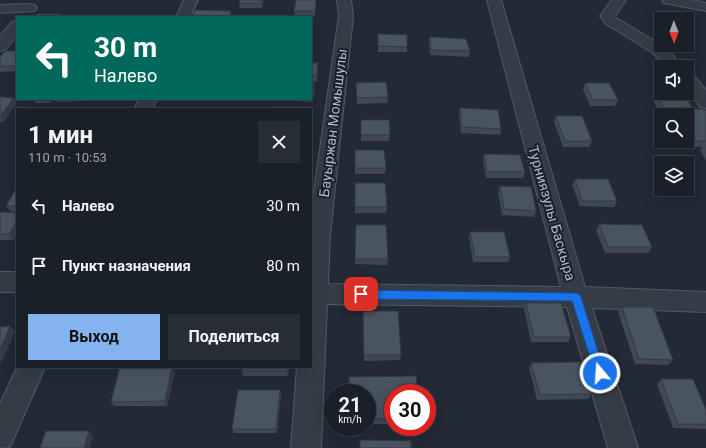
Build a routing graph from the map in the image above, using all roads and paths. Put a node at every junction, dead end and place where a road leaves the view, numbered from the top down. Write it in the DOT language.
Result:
graph roads {
  1 [pos="191,0"];
  2 [pos="344,0"];
  3 [pos="494,0"];
  4 [pos="620,0"];
  5 [pos="669,0"];
  6 [pos="706,7"];
  7 [pos="30,8"];
  8 [pos="0,9"];
  9 [pos="183,16"];
  10 [pos="16,26"];
  11 [pos="0,46"];
  12 [pos="668,60"];
  13 [pos="694,87"];
  14 [pos="706,102"];
  15 [pos="0,282"];
  16 [pos="16,282"];
  17 [pos="313,294"];
  18 [pos="576,297"];
  19 [pos="706,302"];
  20 [pos="312,330"];
  21 [pos="31,368"];
  22 [pos="311,368"];
  23 [pos="0,437"];
  24 [pos="306,448"];
  25 [pos="623,448"];
  1 -- 9 [label="street"];
  2 -- 17 [label="street, Бауыржан Момышулы"];
  3 -- 18 [label="street, Турниязулы Баскыра"];
  4 -- 12 [label="street"];
  5 -- 6 [label="street"];
  7 -- 8 [label="street"];
  10 -- 11 [label="street"];
  13 -- 14 [label="street"];
  15 -- 16 [label="street"];
  17 -- 18 [label="street"];
  17 -- 20 [label="street, Бауыржан Момышулы"];
  18 -- 19 [label="street"];
  18 -- 25 [label="street, Турниязулы Баскыра"];
  21 -- 23 [label="street"];
  22 -- 24 [label="street, Бауыржан Момышулы"];
}
